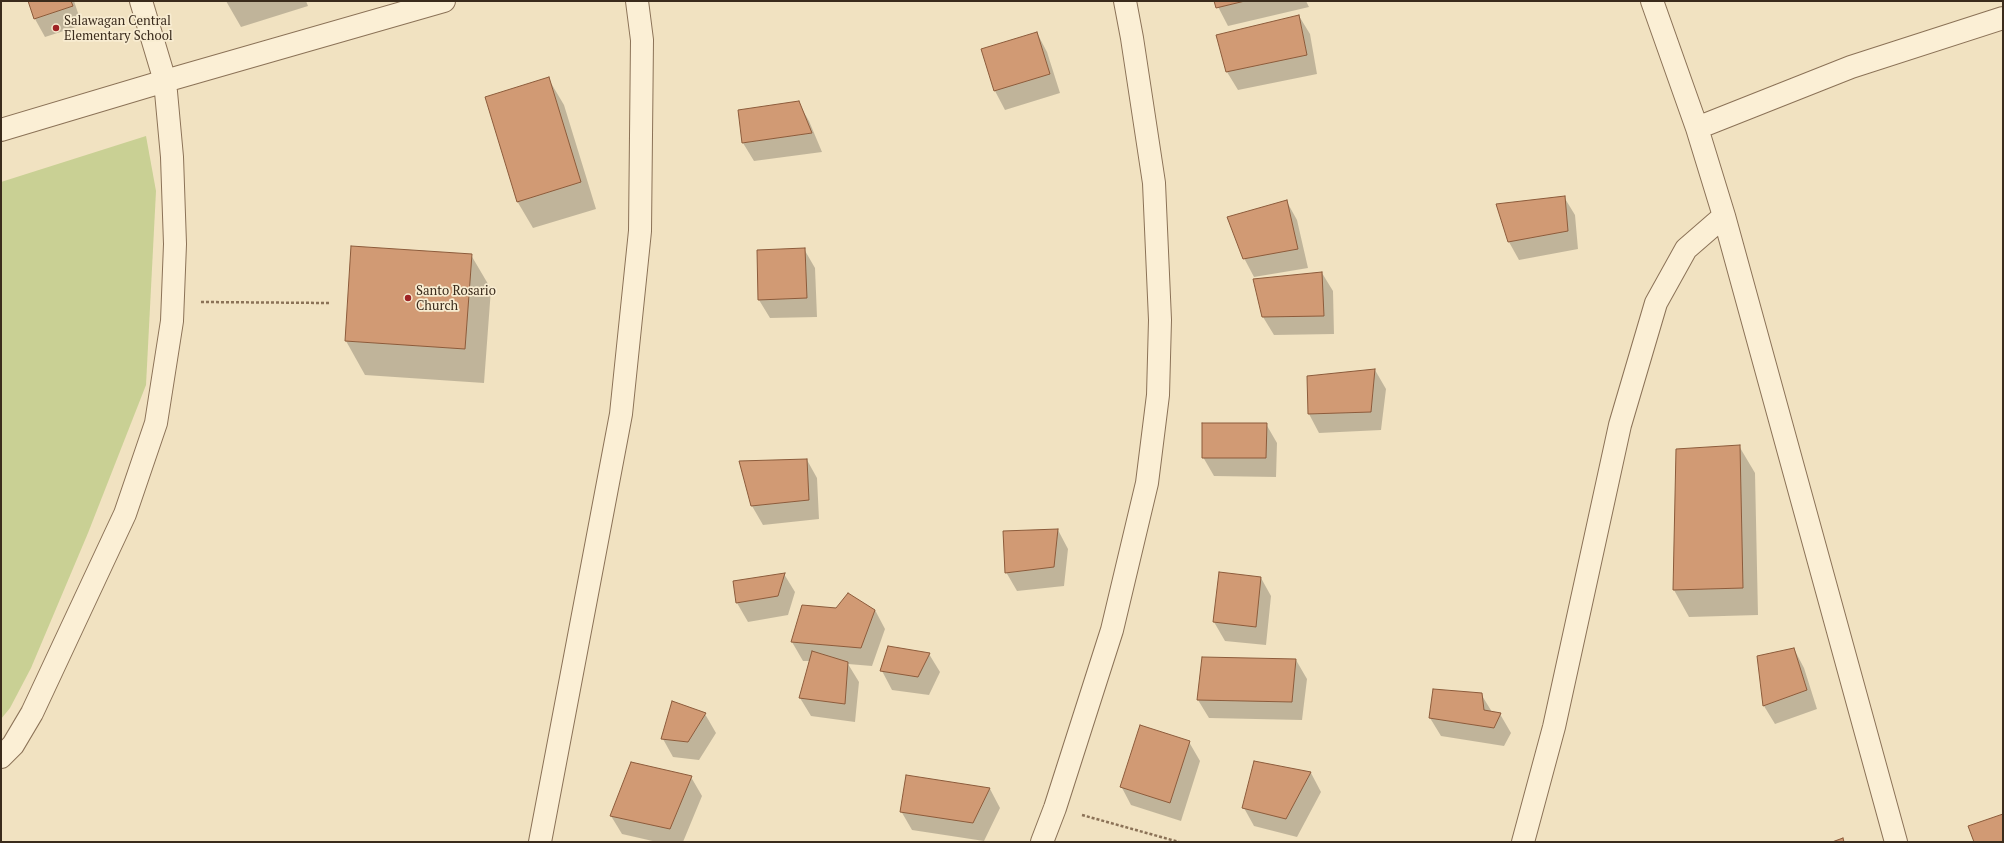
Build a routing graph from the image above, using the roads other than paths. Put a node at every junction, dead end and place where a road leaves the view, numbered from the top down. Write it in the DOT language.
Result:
graph roads {
  1 [pos="141,1"];
  2 [pos="444,1"];
  3 [pos="637,1"];
  4 [pos="1125,1"];
  5 [pos="1652,1"];
  6 [pos="2003,18"];
  7 [pos="165,81"];
  8 [pos="1697,128"];
  9 [pos="1,130"];
  10 [pos="1724,216"];
  11 [pos="1,757"];
  12 [pos="540,842"];
  13 [pos="1042,842"];
  14 [pos="1523,842"];
  15 [pos="1896,842"];
  1 -- 7 [label="street"];
  2 -- 7 [label="street"];
  3 -- 12 [label="street"];
  4 -- 13 [label="street"];
  5 -- 8 [label="street"];
  6 -- 8 [label="street"];
  7 -- 9 [label="street"];
  7 -- 11 [label="street"];
  8 -- 10 [label="street"];
  10 -- 14 [label="street"];
  10 -- 15 [label="street"];
}
